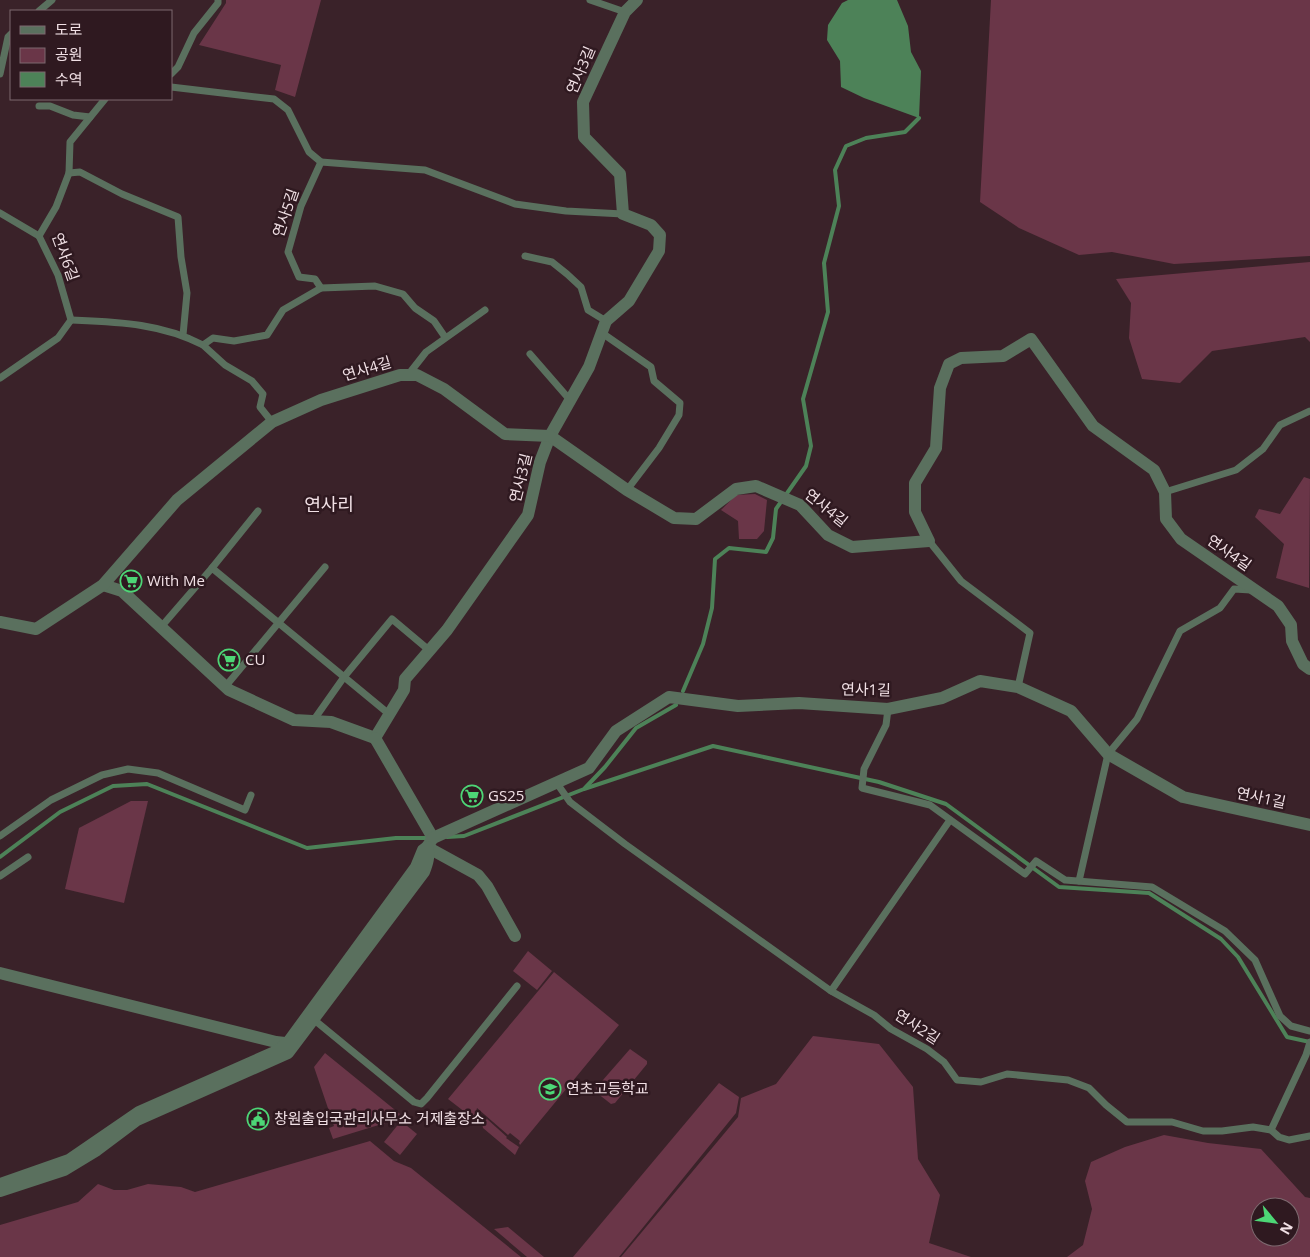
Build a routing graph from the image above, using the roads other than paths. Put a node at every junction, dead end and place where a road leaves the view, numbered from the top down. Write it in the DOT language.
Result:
graph roads {
  1 [pos="52,0"];
  2 [pos="218,0"];
  3 [pos="590,0"];
  4 [pos="637,0"];
  5 [pos="40,10"];
  6 [pos="625,12"];
  7 [pos="10,35"];
  8 [pos="172,73"];
  9 [pos="0,74"];
  10 [pos="172,87"];
  11 [pos="104,100"];
  12 [pos="39,106"];
  13 [pos="90,117"];
  14 [pos="322,162"];
  15 [pos="69,173"];
  16 [pos="0,213"];
  17 [pos="623,214"];
  18 [pos="38,236"];
  19 [pos="525,256"];
  20 [pos="321,288"];
  21 [pos="485,310"];
  22 [pos="71,320"];
  23 [pos="604,327"];
  24 [pos="183,335"];
  25 [pos="445,337"];
  26 [pos="203,345"];
  27 [pos="530,354"];
  28 [pos="408,376"];
  29 [pos="0,378"];
  30 [pos="570,400"];
  31 [pos="1310,411"];
  32 [pos="272,422"];
  33 [pos="550,436"];
  34 [pos="627,490"];
  35 [pos="1165,492"];
  36 [pos="258,511"];
  37 [pos="929,542"];
  38 [pos="325,567"];
  39 [pos="212,568"];
  40 [pos="103,586"];
  41 [pos="1254,590"];
  42 [pos="0,622"];
  43 [pos="279,624"];
  44 [pos="161,627"];
  45 [pos="430,651"];
  46 [pos="1310,669"];
  47 [pos="344,677"];
  48 [pos="1018,686"];
  49 [pos="225,687"];
  50 [pos="888,709"];
  51 [pos="389,714"];
  52 [pos="312,721"];
  53 [pos="374,738"];
  54 [pos="1108,754"];
  55 [pos="556,782"];
  56 [pos="251,795"];
  57 [pos="950,820"];
  58 [pos="1310,825"];
  59 [pos="0,836"];
  60 [pos="430,843"];
  61 [pos="28,857"];
  62 [pos="0,876"];
  63 [pos="1079,881"];
  64 [pos="515,936"];
  65 [pos="0,972"];
  66 [pos="517,986"];
  67 [pos="832,992"];
  68 [pos="311,1017"];
  69 [pos="1310,1031"];
  70 [pos="1310,1042"];
  71 [pos="291,1044"];
  72 [pos="1271,1130"];
  73 [pos="1310,1136"];
  74 [pos="0,1184"];
  75 [pos="0,1191"];
  1 -- 5 [label="lane"];
  2 -- 8 [label="lane"];
  3 -- 6 [label="lane"];
  4 -- 6 [label="street, 연사3길"];
  6 -- 17 [label="street, 연사3길"];
  7 -- 9 [label="lane"];
  10 -- 14 [label="lane"];
  11 -- 13 [label="lane, 연사6길"];
  12 -- 13 [label="lane"];
  13 -- 15 [label="lane, 연사6길"];
  14 -- 17 [label="lane"];
  14 -- 20 [label="lane, 연사5길"];
  15 -- 18 [label="lane, 연사6길"];
  15 -- 24 [label="lane"];
  16 -- 18 [label="lane"];
  17 -- 23 [label="street, 연사3길"];
  18 -- 22 [label="lane, 연사6길"];
  19 -- 23 [label="lane"];
  20 -- 25 [label="lane"];
  20 -- 26 [label="lane"];
  21 -- 25 [label="lane"];
  22 -- 24 [label="lane"];
  22 -- 29 [label="lane"];
  23 -- 30 [label="street, 연사3길"];
  23 -- 34 [label="lane"];
  24 -- 26 [label="lane"];
  25 -- 28 [label="lane"];
  26 -- 32 [label="lane"];
  27 -- 30 [label="lane"];
  28 -- 32 [label="street, 연사4길"];
  28 -- 33 [label="street, 연사4길"];
  30 -- 33 [label="street, 연사3길"];
  31 -- 35 [label="lane"];
  32 -- 40 [label="street, 연사4길"];
  33 -- 34 [label="street, 연사4길"];
  33 -- 45 [label="street, 연사3길"];
  34 -- 37 [label="street, 연사4길"];
  35 -- 37 [label="street, 연사4길"];
  35 -- 41 [label="street, 연사4길"];
  36 -- 39 [label="lane"];
  37 -- 48 [label="lane"];
  38 -- 43 [label="lane"];
  39 -- 43 [label="lane"];
  39 -- 44 [label="lane"];
  40 -- 42 [label="street, 연사4길"];
  40 -- 44 [label="street"];
  41 -- 46 [label="street, 연사4길"];
  41 -- 54 [label="lane"];
  43 -- 47 [label="lane"];
  43 -- 49 [label="lane"];
  44 -- 49 [label="street"];
  45 -- 47 [label="lane"];
  45 -- 51 [label="street, 연사3길"];
  47 -- 51 [label="lane"];
  47 -- 52 [label="lane"];
  48 -- 50 [label="street, 연사1길"];
  48 -- 54 [label="street, 연사1길"];
  49 -- 52 [label="street"];
  50 -- 55 [label="street, 연사1길"];
  50 -- 57 [label="lane"];
  51 -- 53 [label="street, 연사3길"];
  52 -- 53 [label="street"];
  53 -- 60 [label="street"];
  54 -- 58 [label="street, 연사1길"];
  54 -- 63 [label="lane"];
  55 -- 60 [label="street, 연사1길"];
  55 -- 67 [label="lane, 연사2길"];
  56 -- 59 [label="lane"];
  57 -- 63 [label="lane"];
  57 -- 67 [label="lane"];
  60 -- 64 [label="street"];
  60 -- 68 [label="street"];
  61 -- 62 [label="lane"];
  63 -- 69 [label="lane"];
  65 -- 71 [label="street"];
  66 -- 68 [label="lane"];
  67 -- 72 [label="lane, 연사2길"];
  68 -- 71 [label="street"];
  70 -- 72 [label="lane"];
  71 -- 74 [label="street"];
  71 -- 75 [label="street"];
  72 -- 73 [label="lane, 연사2길"];
}
